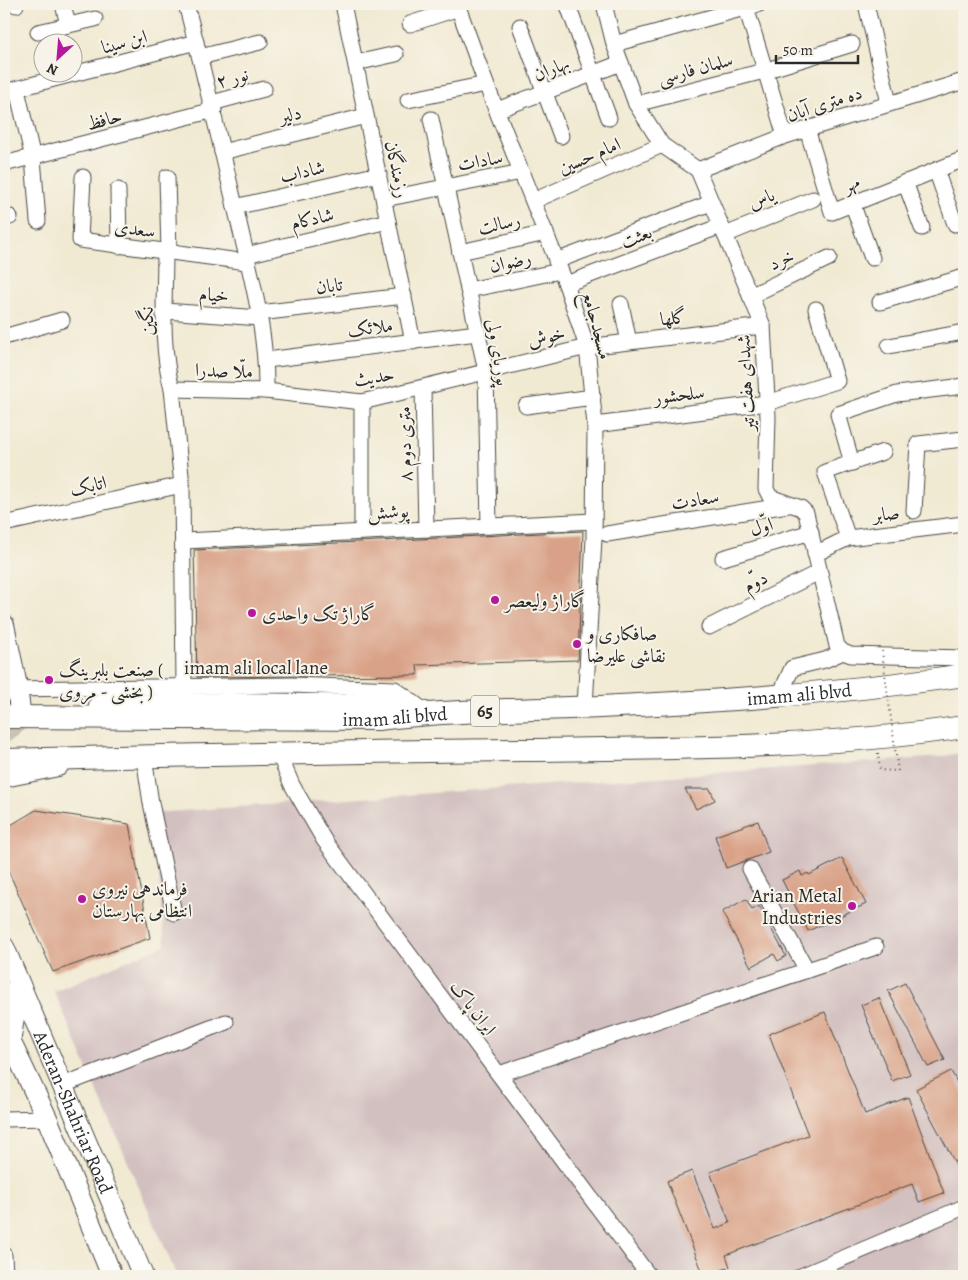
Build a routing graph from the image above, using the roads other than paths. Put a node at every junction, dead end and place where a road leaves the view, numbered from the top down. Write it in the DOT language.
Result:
graph roads {
  1 [pos="63,4"];
  2 [pos="186,4"];
  3 [pos="343,4"];
  4 [pos="604,4"];
  5 [pos="866,4"];
  6 [pos="750,5"];
  7 [pos="458,6"];
  8 [pos="568,6"];
  9 [pos="95,19"];
  10 [pos="410,24"];
  11 [pos="68,25"];
  12 [pos="520,26"];
  13 [pos="38,32"];
  14 [pos="260,42"];
  15 [pos="614,44"];
  16 [pos="852,44"];
  17 [pos="198,49"];
  18 [pos="396,54"];
  19 [pos="356,63"];
  20 [pos="621,63"];
  21 [pos="764,71"];
  22 [pos="592,73"];
  23 [pos="964,81"];
  24 [pos="486,84"];
  25 [pos="264,89"];
  26 [pos="10,91"];
  27 [pos="546,93"];
  28 [pos="408,100"];
  29 [pos="889,103"];
  30 [pos="636,104"];
  31 [pos="213,107"];
  32 [pos="497,110"];
  33 [pos="366,116"];
  34 [pos="609,118"];
  35 [pos="431,119"];
  36 [pos="807,129"];
  37 [pos="561,136"];
  38 [pos="785,136"];
  39 [pos="662,145"];
  40 [pos="222,152"];
  41 [pos="33,158"];
  42 [pos="964,159"];
  43 [pos="4,164"];
  44 [pos="698,170"];
  45 [pos="936,170"];
  46 [pos="522,172"];
  47 [pos="379,174"];
  48 [pos="83,177"];
  49 [pos="167,177"];
  50 [pos="905,182"];
  51 [pos="446,186"];
  52 [pos="118,190"];
  53 [pos="384,199"];
  54 [pos="813,199"];
  55 [pos="533,201"];
  56 [pos="711,203"];
  57 [pos="852,204"];
  58 [pos="235,207"];
  59 [pos="38,221"];
  60 [pos="388,221"];
  61 [pos="955,224"];
  62 [pos="922,228"];
  63 [pos="723,230"];
  64 [pos="546,233"];
  65 [pos="119,246"];
  66 [pos="167,252"];
  67 [pos="460,252"];
  68 [pos="247,258"];
  69 [pos="829,258"];
  70 [pos="872,258"];
  71 [pos="561,272"];
  72 [pos="964,277"];
  73 [pos="468,290"];
  74 [pos="404,296"];
  75 [pos="750,296"];
  76 [pos="880,302"];
  77 [pos="621,304"];
  78 [pos="816,309"];
  79 [pos="165,311"];
  80 [pos="260,315"];
  81 [pos="62,320"];
  82 [pos="763,326"];
  83 [pos="964,332"];
  84 [pos="477,334"];
  85 [pos="4,337"];
  86 [pos="413,342"];
  87 [pos="629,342"];
  88 [pos="889,346"];
  89 [pos="588,347"];
  90 [pos="267,360"];
  91 [pos="486,371"];
  92 [pos="964,386"];
  93 [pos="423,388"];
  94 [pos="172,389"];
  95 [pos="266,391"];
  96 [pos="593,397"];
  97 [pos="362,402"];
  98 [pos="767,403"];
  99 [pos="526,406"];
  100 [pos="595,425"];
  101 [pos="964,439"];
  102 [pos="883,452"];
  103 [pos="852,462"];
  104 [pos="182,485"];
  105 [pos="789,504"];
  106 [pos="914,511"];
  107 [pos="594,521"];
  108 [pos="4,524"];
  109 [pos="964,524"];
  110 [pos="489,526"];
  111 [pos="426,529"];
  112 [pos="362,532"];
  113 [pos="811,532"];
  114 [pos="607,534"];
  115 [pos="848,538"];
  116 [pos="184,541"];
  117 [pos="815,554"];
  118 [pos="723,558"];
  119 [pos="820,572"];
  120 [pos="4,625"];
  121 [pos="708,627"];
  122 [pos="844,652"];
  123 [pos="964,658"];
  124 [pos="4,664"];
  125 [pos="964,675"];
  126 [pos="184,687"];
  127 [pos="13,689"];
  128 [pos="780,695"];
  129 [pos="99,706"];
  130 [pos="585,707"];
  131 [pos="427,713"];
  132 [pos="13,717"];
  133 [pos="964,727"];
  134 [pos="279,754"];
  135 [pos="104,757"];
  136 [pos="144,757"];
  137 [pos="4,760"];
  138 [pos="4,777"];
  139 [pos="750,868"];
  140 [pos="174,913"];
  141 [pos="4,947"];
  142 [pos="876,947"];
  143 [pos="807,970"];
  144 [pos="4,992"];
  145 [pos="226,1022"];
  146 [pos="7,1035"];
  147 [pos="499,1074"];
  148 [pos="63,1084"];
  149 [pos="4,1118"];
  150 [pos="47,1118"];
  151 [pos="964,1207"];
  152 [pos="4,1255"];
  153 [pos="5,1276"];
  154 [pos="112,1276"];
  155 [pos="143,1276"];
  156 [pos="649,1276"];
  157 [pos="801,1276"];
  1 -- 11 [label="street"];
  2 -- 17 [label="street, ملّا صدرا"];
  3 -- 19 [label="street, رزمندگان"];
  4 -- 15 [label="street"];
  5 -- 29 [label="street"];
  6 -- 15 [label="street"];
  6 -- 21 [label="street"];
  7 -- 10 [label="street"];
  7 -- 24 [label="street, مسجدجامع"];
  8 -- 22 [label="street"];
  9 -- 11 [label="street"];
  11 -- 13 [label="street"];
  12 -- 27 [label="street"];
  14 -- 17 [label="street, ابن سینا"];
  15 -- 20 [label="street"];
  16 -- 21 [label="street, سلمان فارسی"];
  17 -- 26 [label="street, ابن سینا"];
  17 -- 31 [label="street, ملّا صدرا"];
  18 -- 19 [label="street"];
  19 -- 33 [label="street, رزمندگان"];
  20 -- 22 [label="street, بهاران"];
  20 -- 30 [label="street"];
  21 -- 30 [label="street, سلمان فارسی"];
  21 -- 38 [label="street"];
  22 -- 27 [label="street, بهاران"];
  22 -- 34 [label="street"];
  23 -- 29 [label="street, ده متری آبان"];
  24 -- 28 [label="street"];
  24 -- 32 [label="street, مسجدجامع"];
  25 -- 31 [label="street, نور ۲"];
  26 -- 41 [label="street"];
  27 -- 32 [label="street, بهاران"];
  27 -- 37 [label="street"];
  29 -- 36 [label="street, ده متری آبان"];
  30 -- 39 [label="street"];
  31 -- 40 [label="street, ملّا صدرا"];
  31 -- 41 [label="street, حافظ"];
  32 -- 46 [label="street, مسجدجامع"];
  33 -- 40 [label="street, دلیر"];
  33 -- 47 [label="street, رزمندگان"];
  35 -- 51 [label="street, پوریای ولی"];
  36 -- 38 [label="street, ده متری آبان"];
  36 -- 57 [label="street, مهر"];
  38 -- 44 [label="street, ده متری آبان"];
  39 -- 44 [label="street"];
  39 -- 55 [label="street, امام حسین"];
  40 -- 58 [label="street, ملّا صدرا"];
  41 -- 43 [label="street, حافظ"];
  41 -- 59 [label="street"];
  42 -- 45 [label="street, مهر"];
  44 -- 56 [label="street, شهدای هفت تیر"];
  45 -- 50 [label="street, مهر"];
  45 -- 61 [label="street"];
  46 -- 51 [label="street, سادات"];
  46 -- 55 [label="street, مسجدجامع"];
  47 -- 53 [label="street, رزمندگان"];
  47 -- 58 [label="street, شاداب"];
  48 -- 65 [label="street, سعدی"];
  49 -- 66 [label="street, نگین"];
  50 -- 57 [label="street, مهر"];
  50 -- 62 [label="street"];
  51 -- 53 [label="street, سادات"];
  51 -- 67 [label="street, پوریای ولی"];
  52 -- 65 [label="street"];
  53 -- 60 [label="street, رزمندگان"];
  54 -- 63 [label="street, یاس"];
  55 -- 64 [label="street, مسجدجامع"];
  56 -- 63 [label="street, شهدای هفت تیر"];
  56 -- 71 [label="street"];
  57 -- 70 [label="street"];
  58 -- 68 [label="street, ملّا صدرا"];
  60 -- 68 [label="street, شادکام"];
  60 -- 74 [label="street, رزمندگان"];
  63 -- 71 [label="street, بعثت"];
  63 -- 75 [label="street, شهدای هفت تیر"];
  64 -- 67 [label="street, رسالت"];
  64 -- 71 [label="street, مسجدجامع"];
  65 -- 66 [label="street, سعدی"];
  66 -- 68 [label="street, سعدی"];
  66 -- 79 [label="street, نگین"];
  67 -- 73 [label="street, پوریای ولی"];
  68 -- 80 [label="street, ملّا صدرا"];
  69 -- 75 [label="street, خرد"];
  71 -- 73 [label="street, رضوان"];
  71 -- 89 [label="street, مسجدجامع"];
  72 -- 76 [label="street"];
  73 -- 84 [label="street, پوریای ولی"];
  74 -- 80 [label="street, تابان"];
  74 -- 86 [label="street, رزمندگان"];
  75 -- 82 [label="street, شهدای هفت تیر"];
  77 -- 87 [label="street"];
  78 -- 98 [label="street, سلحشور"];
  79 -- 80 [label="street, خیام"];
  79 -- 94 [label="street, نگین"];
  80 -- 90 [label="street, ملّا صدرا"];
  81 -- 85 [label="street"];
  82 -- 87 [label="street, گلها"];
  82 -- 98 [label="street, شهدای هفت تیر"];
  83 -- 88 [label="street"];
  84 -- 86 [label="street, ملائک"];
  84 -- 91 [label="street, پوریای ولی"];
  86 -- 90 [label="street, ملائک"];
  87 -- 89 [label="street, گلها"];
  89 -- 91 [label="street, خوش"];
  89 -- 96 [label="street, مسجدجامع"];
  90 -- 95 [label="street, ملّا صدرا"];
  91 -- 93 [label="street, حدیث"];
  91 -- 110 [label="street, پوریای ولی"];
  92 -- 103 [label="street"];
  93 -- 97 [label="street, حدیث"];
  93 -- 111 [label="street, ۸ متری دوم"];
  94 -- 95 [label="street, ملّا صدرا"];
  94 -- 104 [label="street, ملّا صدرا"];
  95 -- 97 [label="street, حدیث"];
  96 -- 99 [label="street"];
  96 -- 100 [label="street, مسجدجامع"];
  97 -- 112 [label="street"];
  98 -- 100 [label="street, سلحشور"];
  98 -- 105 [label="street, شهدای هفت تیر"];
  100 -- 107 [label="street, مسجدجامع"];
  101 -- 106 [label="street"];
  102 -- 103 [label="street"];
  103 -- 115 [label="street"];
  104 -- 108 [label="street, اتابک"];
  104 -- 116 [label="street, ملّا صدرا"];
  105 -- 113 [label="street, شهدای هفت تیر"];
  105 -- 114 [label="street, سعادت"];
  107 -- 110 [label="street, پوشش"];
  107 -- 130 [label="street, مسجدجامع"];
  109 -- 115 [label="street, صابر"];
  110 -- 111 [label="street, پوشش"];
  111 -- 112 [label="street, پوشش"];
  112 -- 116 [label="street, پوشش"];
  113 -- 117 [label="street, شهدای هفت تیر"];
  113 -- 118 [label="street, اوّل"];
  115 -- 117 [label="street, صابر"];
  116 -- 126 [label="street, ملّا صدرا"];
  117 -- 119 [label="street, شهدای هفت تیر"];
  119 -- 121 [label="street, دوّم"];
  119 -- 122 [label="street, شهدای هفت تیر"];
  120 -- 127 [label="main road"];
  122 -- 123 [label="street"];
  122 -- 128 [label="street"];
  124 -- 127 [label="main road"];
  125 -- 128 [label="highway, imam ali blvd / 65"];
  126 -- 127 [label="street, imam ali local lane"];
  126 -- 131 [label="street, imam ali local lane"];
  127 -- 132 [label="main road"];
  128 -- 130 [label="highway, imam ali blvd / 65"];
  129 -- 131 [label="main road"];
  130 -- 131 [label="highway, imam ali blvd / 65"];
  131 -- 132 [label="highway, imam ali blvd / 65"];
  133 -- 134 [label="highway, imam ali blvd / 65"];
  134 -- 136 [label="highway, imam ali blvd / 65"];
  134 -- 147 [label="street, ایران پاک"];
  135 -- 136 [label="highway, imam ali blvd / 65"];
  135 -- 137 [label="highway, imam ali blvd / 65"];
  135 -- 138 [label="main road"];
  136 -- 140 [label="street"];
  139 -- 143 [label="street"];
  141 -- 148 [label="main road, Aderan-Shahriar Road"];
  142 -- 143 [label="street"];
  143 -- 147 [label="street"];
  144 -- 146 [label="main road"];
  145 -- 148 [label="street"];
  146 -- 150 [label="main road, Aderan-Shahriar Road"];
  147 -- 156 [label="street, ایران پاک"];
  148 -- 155 [label="main road, Aderan-Shahriar Road"];
  149 -- 150 [label="street"];
  150 -- 154 [label="main road, Aderan-Shahriar Road"];
  151 -- 157 [label="street"];
  152 -- 153 [label="street"];
}
